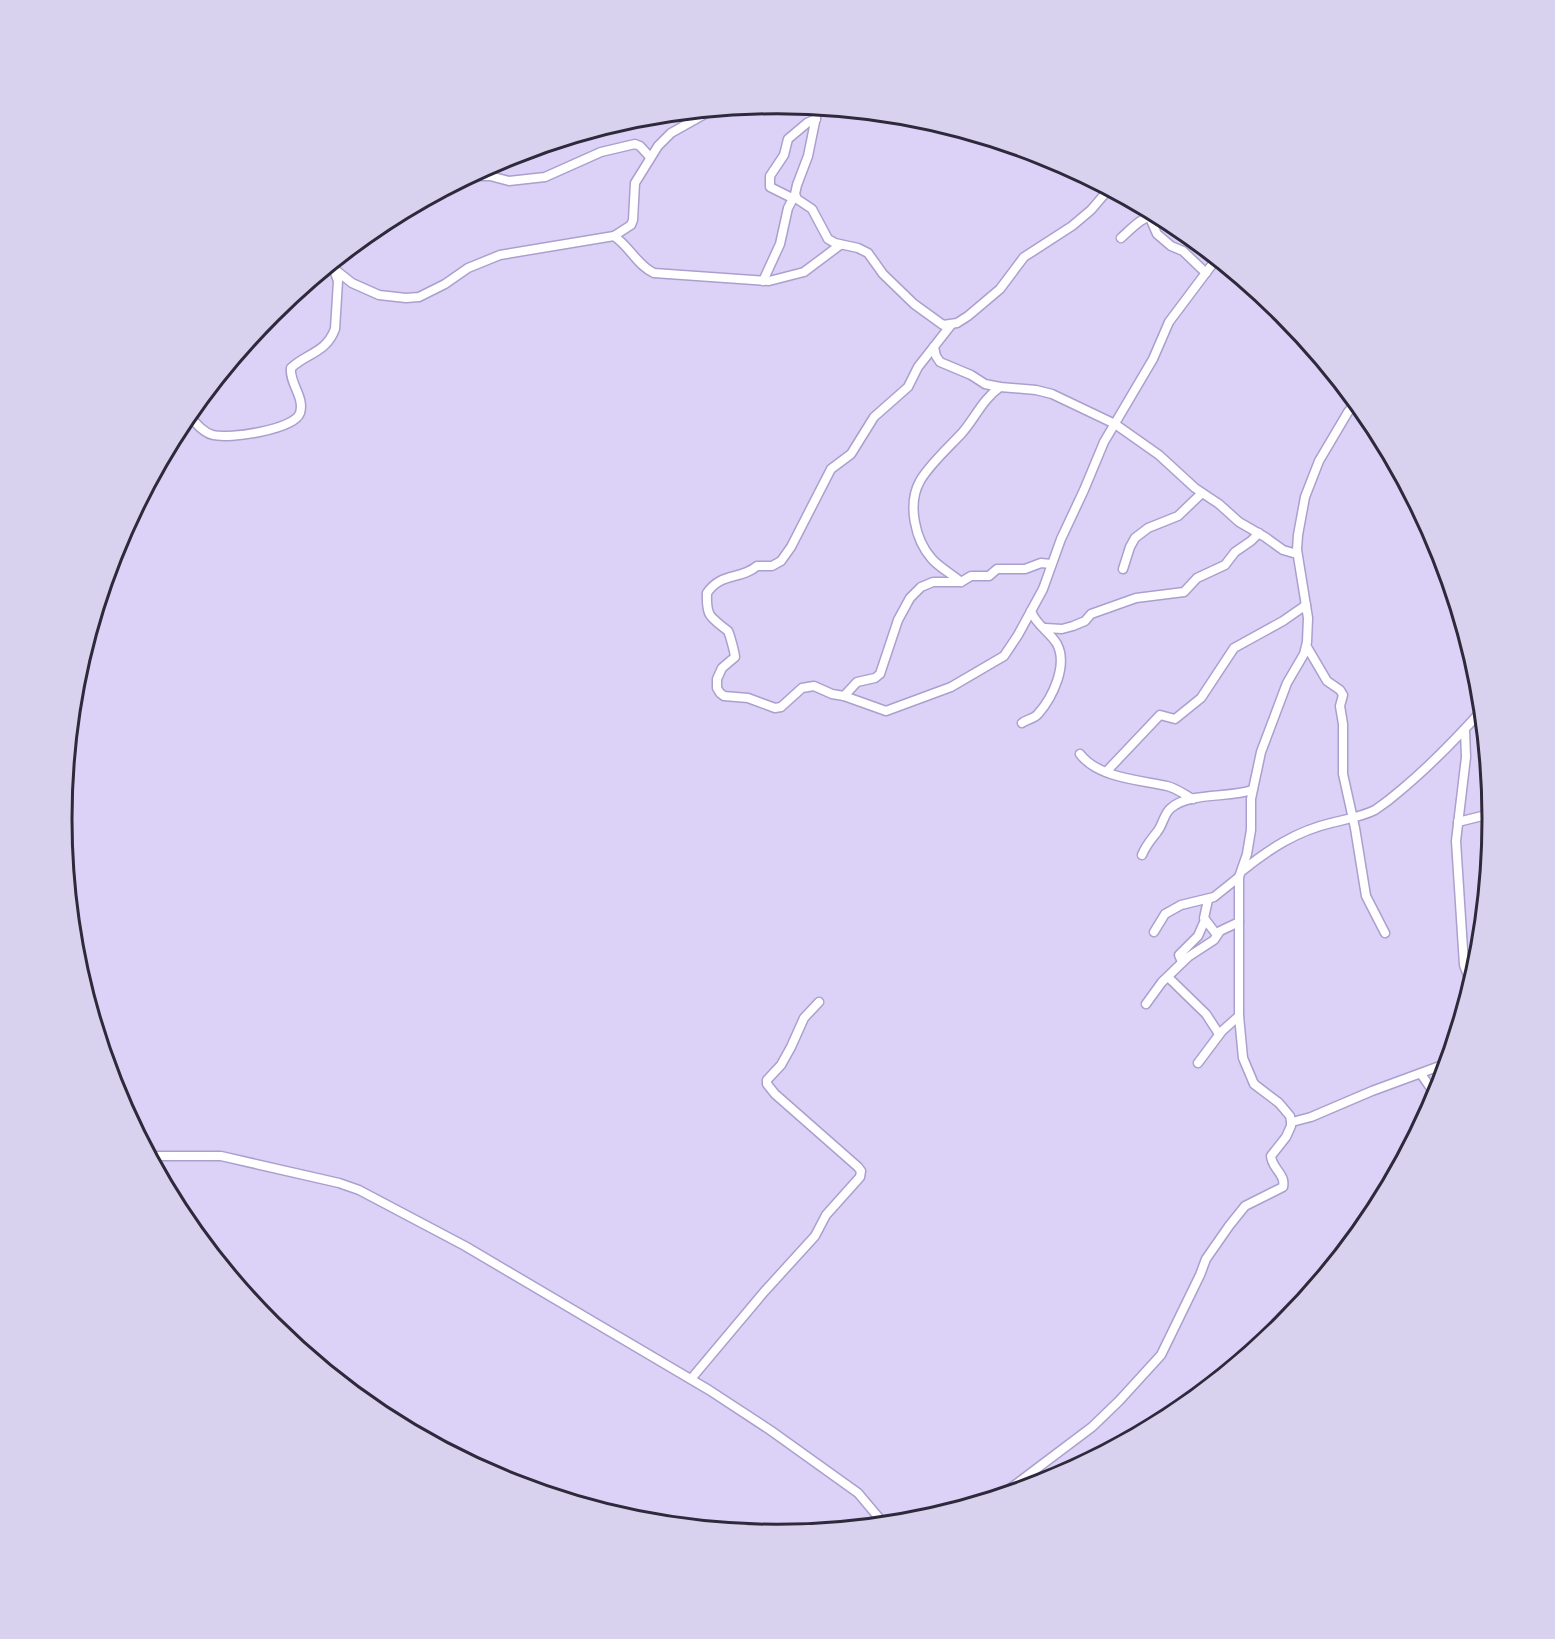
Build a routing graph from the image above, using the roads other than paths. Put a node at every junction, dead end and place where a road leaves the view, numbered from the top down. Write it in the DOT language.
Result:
graph roads {
  1 [pos="817,116"];
  2 [pos="696,119"];
  3 [pos="816,119"];
  4 [pos="650,157"];
  5 [pos="490,176"];
  6 [pos="1104,195"];
  7 [pos="794,196"];
  8 [pos="1145,218"];
  9 [pos="1154,224"];
  10 [pos="614,236"];
  11 [pos="1121,238"];
  12 [pos="840,245"];
  13 [pos="1212,264"];
  14 [pos="335,270"];
  15 [pos="333,272"];
  16 [pos="1206,273"];
  17 [pos="763,281"];
  18 [pos="951,325"];
  19 [pos="934,347"];
  20 [pos="1000,387"];
  21 [pos="1351,409"];
  22 [pos="195,422"];
  23 [pos="1116,424"];
  24 [pos="1202,494"];
  25 [pos="1258,532"];
  26 [pos="1297,554"];
  27 [pos="1051,564"];
  28 [pos="1123,569"];
  29 [pos="961,582"];
  30 [pos="1306,604"];
  31 [pos="1031,611"];
  32 [pos="1045,628"];
  33 [pos="1306,647"];
  34 [pos="844,696"];
  35 [pos="1475,718"];
  36 [pos="1022,723"];
  37 [pos="1465,730"];
  38 [pos="1080,754"];
  39 [pos="1106,772"];
  40 [pos="1252,790"];
  41 [pos="1193,799"];
  42 [pos="1483,816"];
  43 [pos="1353,819"];
  44 [pos="1458,822"];
  45 [pos="1142,855"];
  46 [pos="1240,874"];
  47 [pos="1208,900"];
  48 [pos="1205,920"];
  49 [pos="1239,922"];
  50 [pos="1154,932"];
  51 [pos="1385,933"];
  52 [pos="1217,935"];
  53 [pos="1182,962"];
  54 [pos="1466,970"];
  55 [pos="1167,977"];
  56 [pos="819,1002"];
  57 [pos="1146,1004"];
  58 [pos="1239,1016"];
  59 [pos="1219,1034"];
  60 [pos="1198,1063"];
  61 [pos="1438,1067"];
  62 [pos="1421,1074"];
  63 [pos="1430,1087"];
  64 [pos="1292,1122"];
  65 [pos="158,1156"];
  66 [pos="691,1379"];
  67 [pos="1019,1482"];
  68 [pos="879,1517"];
  1 -- 3 [label="street"];
  2 -- 4 [label="street"];
  3 -- 7 [label="street"];
  3 -- 7 [label="street"];
  4 -- 5 [label="street"];
  4 -- 10 [label="street"];
  6 -- 18 [label="street"];
  7 -- 12 [label="street"];
  7 -- 17 [label="street"];
  8 -- 11 [label="street"];
  9 -- 16 [label="street"];
  10 -- 14 [label="street"];
  10 -- 17 [label="street"];
  12 -- 17 [label="street"];
  12 -- 18 [label="street"];
  13 -- 16 [label="street"];
  15 -- 22 [label="street"];
  16 -- 23 [label="street"];
  18 -- 19 [label="street"];
  19 -- 20 [label="street"];
  19 -- 34 [label="street"];
  20 -- 23 [label="street"];
  20 -- 29 [label="street"];
  21 -- 26 [label="street"];
  23 -- 24 [label="street"];
  23 -- 27 [label="street"];
  24 -- 25 [label="street"];
  24 -- 28 [label="street"];
  25 -- 26 [label="street"];
  25 -- 32 [label="street"];
  26 -- 30 [label="street"];
  27 -- 29 [label="street"];
  27 -- 31 [label="street"];
  29 -- 34 [label="street"];
  30 -- 33 [label="street"];
  30 -- 39 [label="street"];
  31 -- 32 [label="street"];
  31 -- 34 [label="street"];
  32 -- 36 [label="street"];
  33 -- 40 [label="street"];
  33 -- 43 [label="street"];
  35 -- 37 [label="street"];
  37 -- 43 [label="street"];
  37 -- 44 [label="street"];
  38 -- 39 [label="street"];
  39 -- 41 [label="street"];
  40 -- 41 [label="street"];
  40 -- 46 [label="street"];
  41 -- 45 [label="street"];
  42 -- 44 [label="street"];
  43 -- 46 [label="street"];
  43 -- 51 [label="street"];
  44 -- 54 [label="street"];
  46 -- 47 [label="street"];
  46 -- 49 [label="street"];
  47 -- 48 [label="street"];
  47 -- 50 [label="street"];
  48 -- 52 [label="street"];
  48 -- 53 [label="street"];
  49 -- 52 [label="street"];
  49 -- 58 [label="street"];
  52 -- 53 [label="street"];
  53 -- 55 [label="street"];
  55 -- 57 [label="street"];
  55 -- 59 [label="street"];
  56 -- 66 [label="street"];
  58 -- 59 [label="street"];
  58 -- 64 [label="street"];
  59 -- 60 [label="street"];
  61 -- 62 [label="street"];
  62 -- 63 [label="street"];
  62 -- 64 [label="street"];
  64 -- 67 [label="street"];
  65 -- 66 [label="street"];
  66 -- 68 [label="street"];
}
